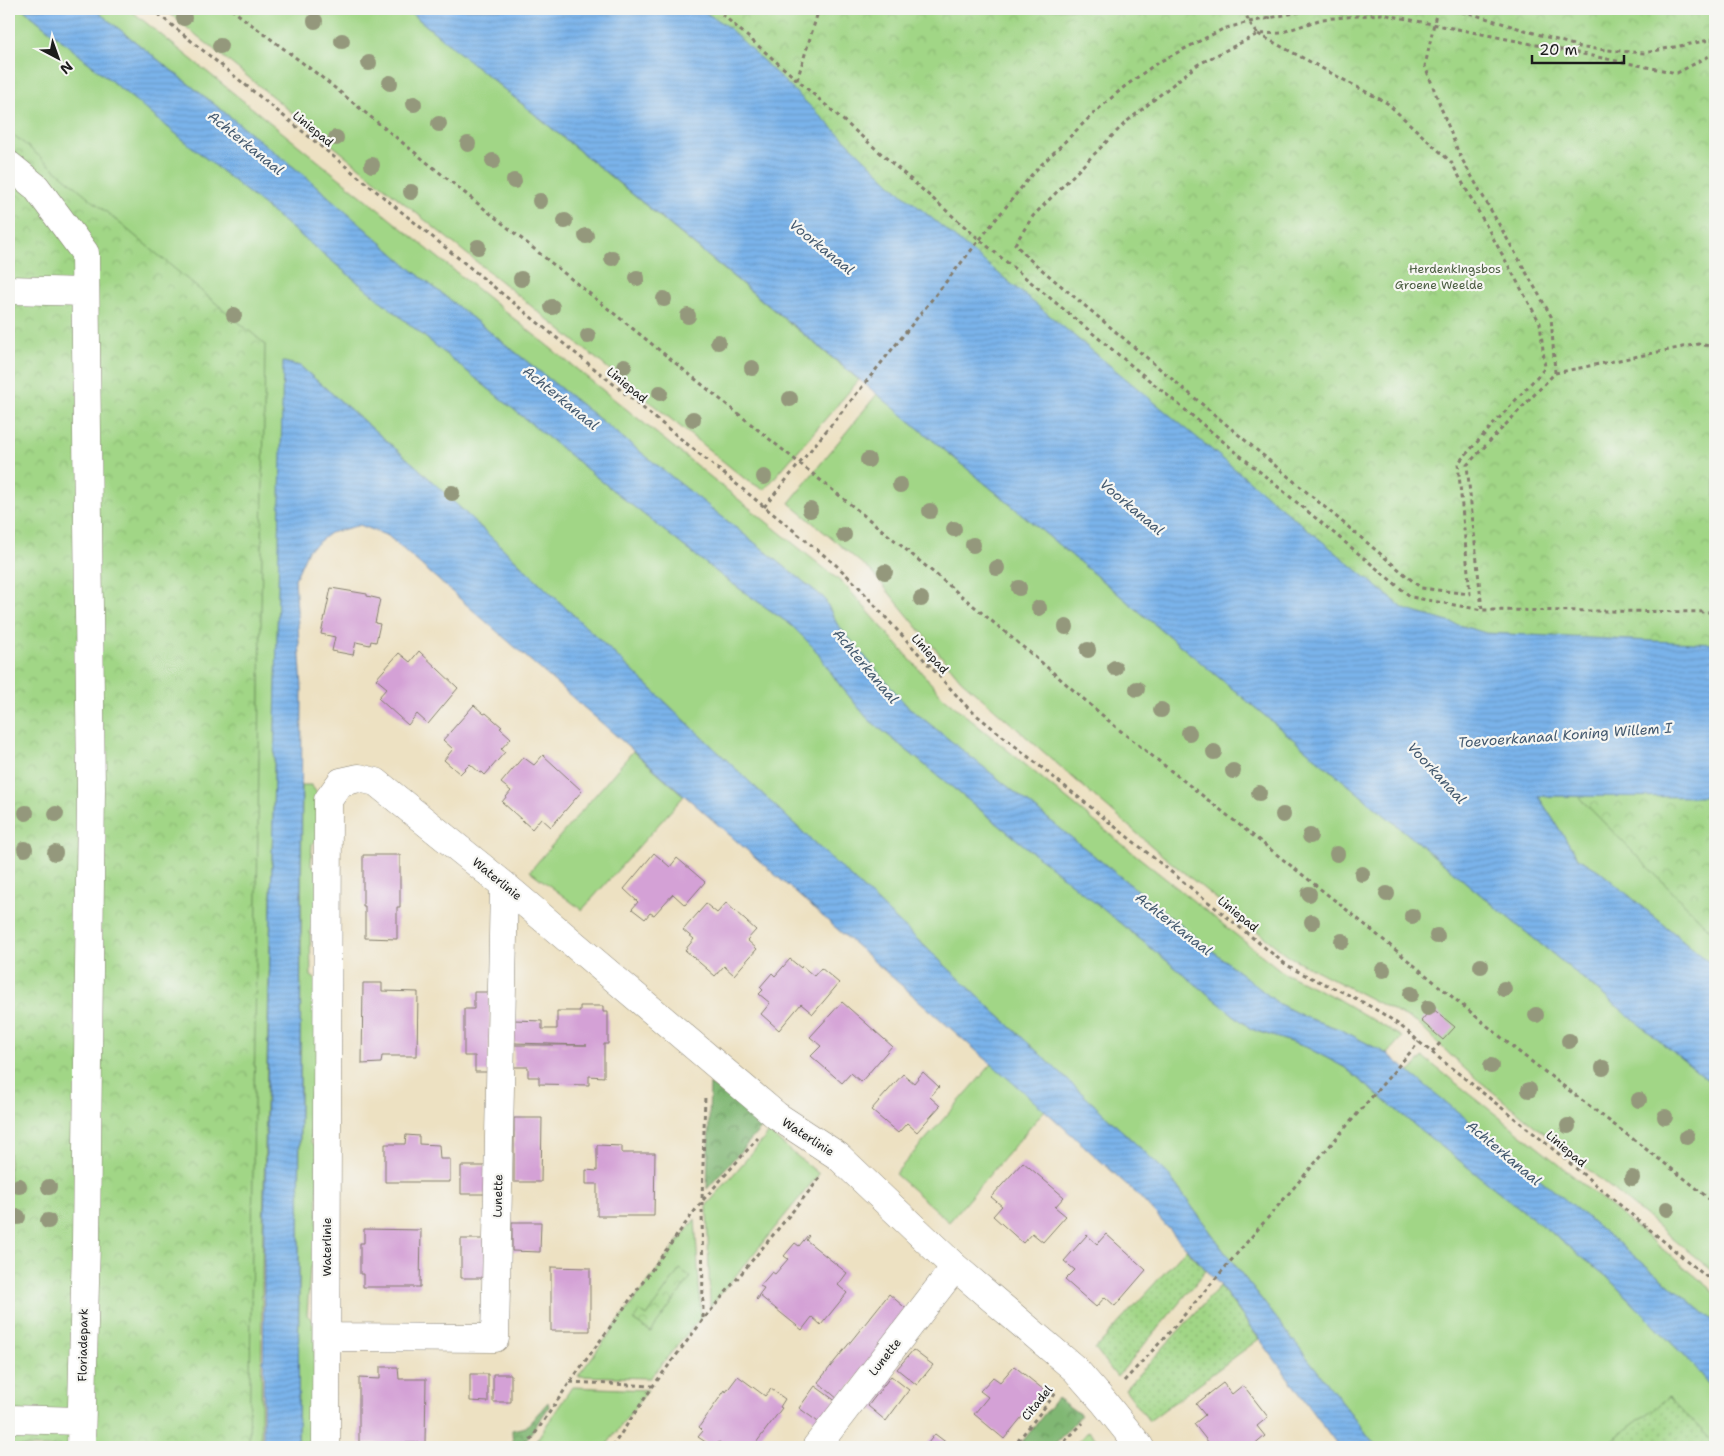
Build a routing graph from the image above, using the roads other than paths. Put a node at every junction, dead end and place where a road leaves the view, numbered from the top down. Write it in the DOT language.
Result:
graph roads {
  1 [pos="9,165"];
  2 [pos="9,290"];
  3 [pos="85,292"];
  4 [pos="504,885"];
  5 [pos="955,1267"];
  6 [pos="327,1337"];
  7 [pos="9,1418"];
  8 [pos="81,1421"];
  9 [pos="81,1447"];
  10 [pos="326,1447"];
  11 [pos="816,1447"];
  12 [pos="1140,1447"];
  1 -- 3 [label="street, Floriadepark"];
  2 -- 3 [label="street"];
  3 -- 8 [label="street, Floriadepark"];
  4 -- 5 [label="street, Waterlinie"];
  4 -- 6 [label="street, Lunette"];
  4 -- 6 [label="street, Waterlinie"];
  5 -- 11 [label="street, Lunette"];
  5 -- 12 [label="street, Waterlinie"];
  6 -- 10 [label="street, Waterlinie"];
  7 -- 8 [label="street"];
  8 -- 9 [label="street, Floriadepark"];
}
